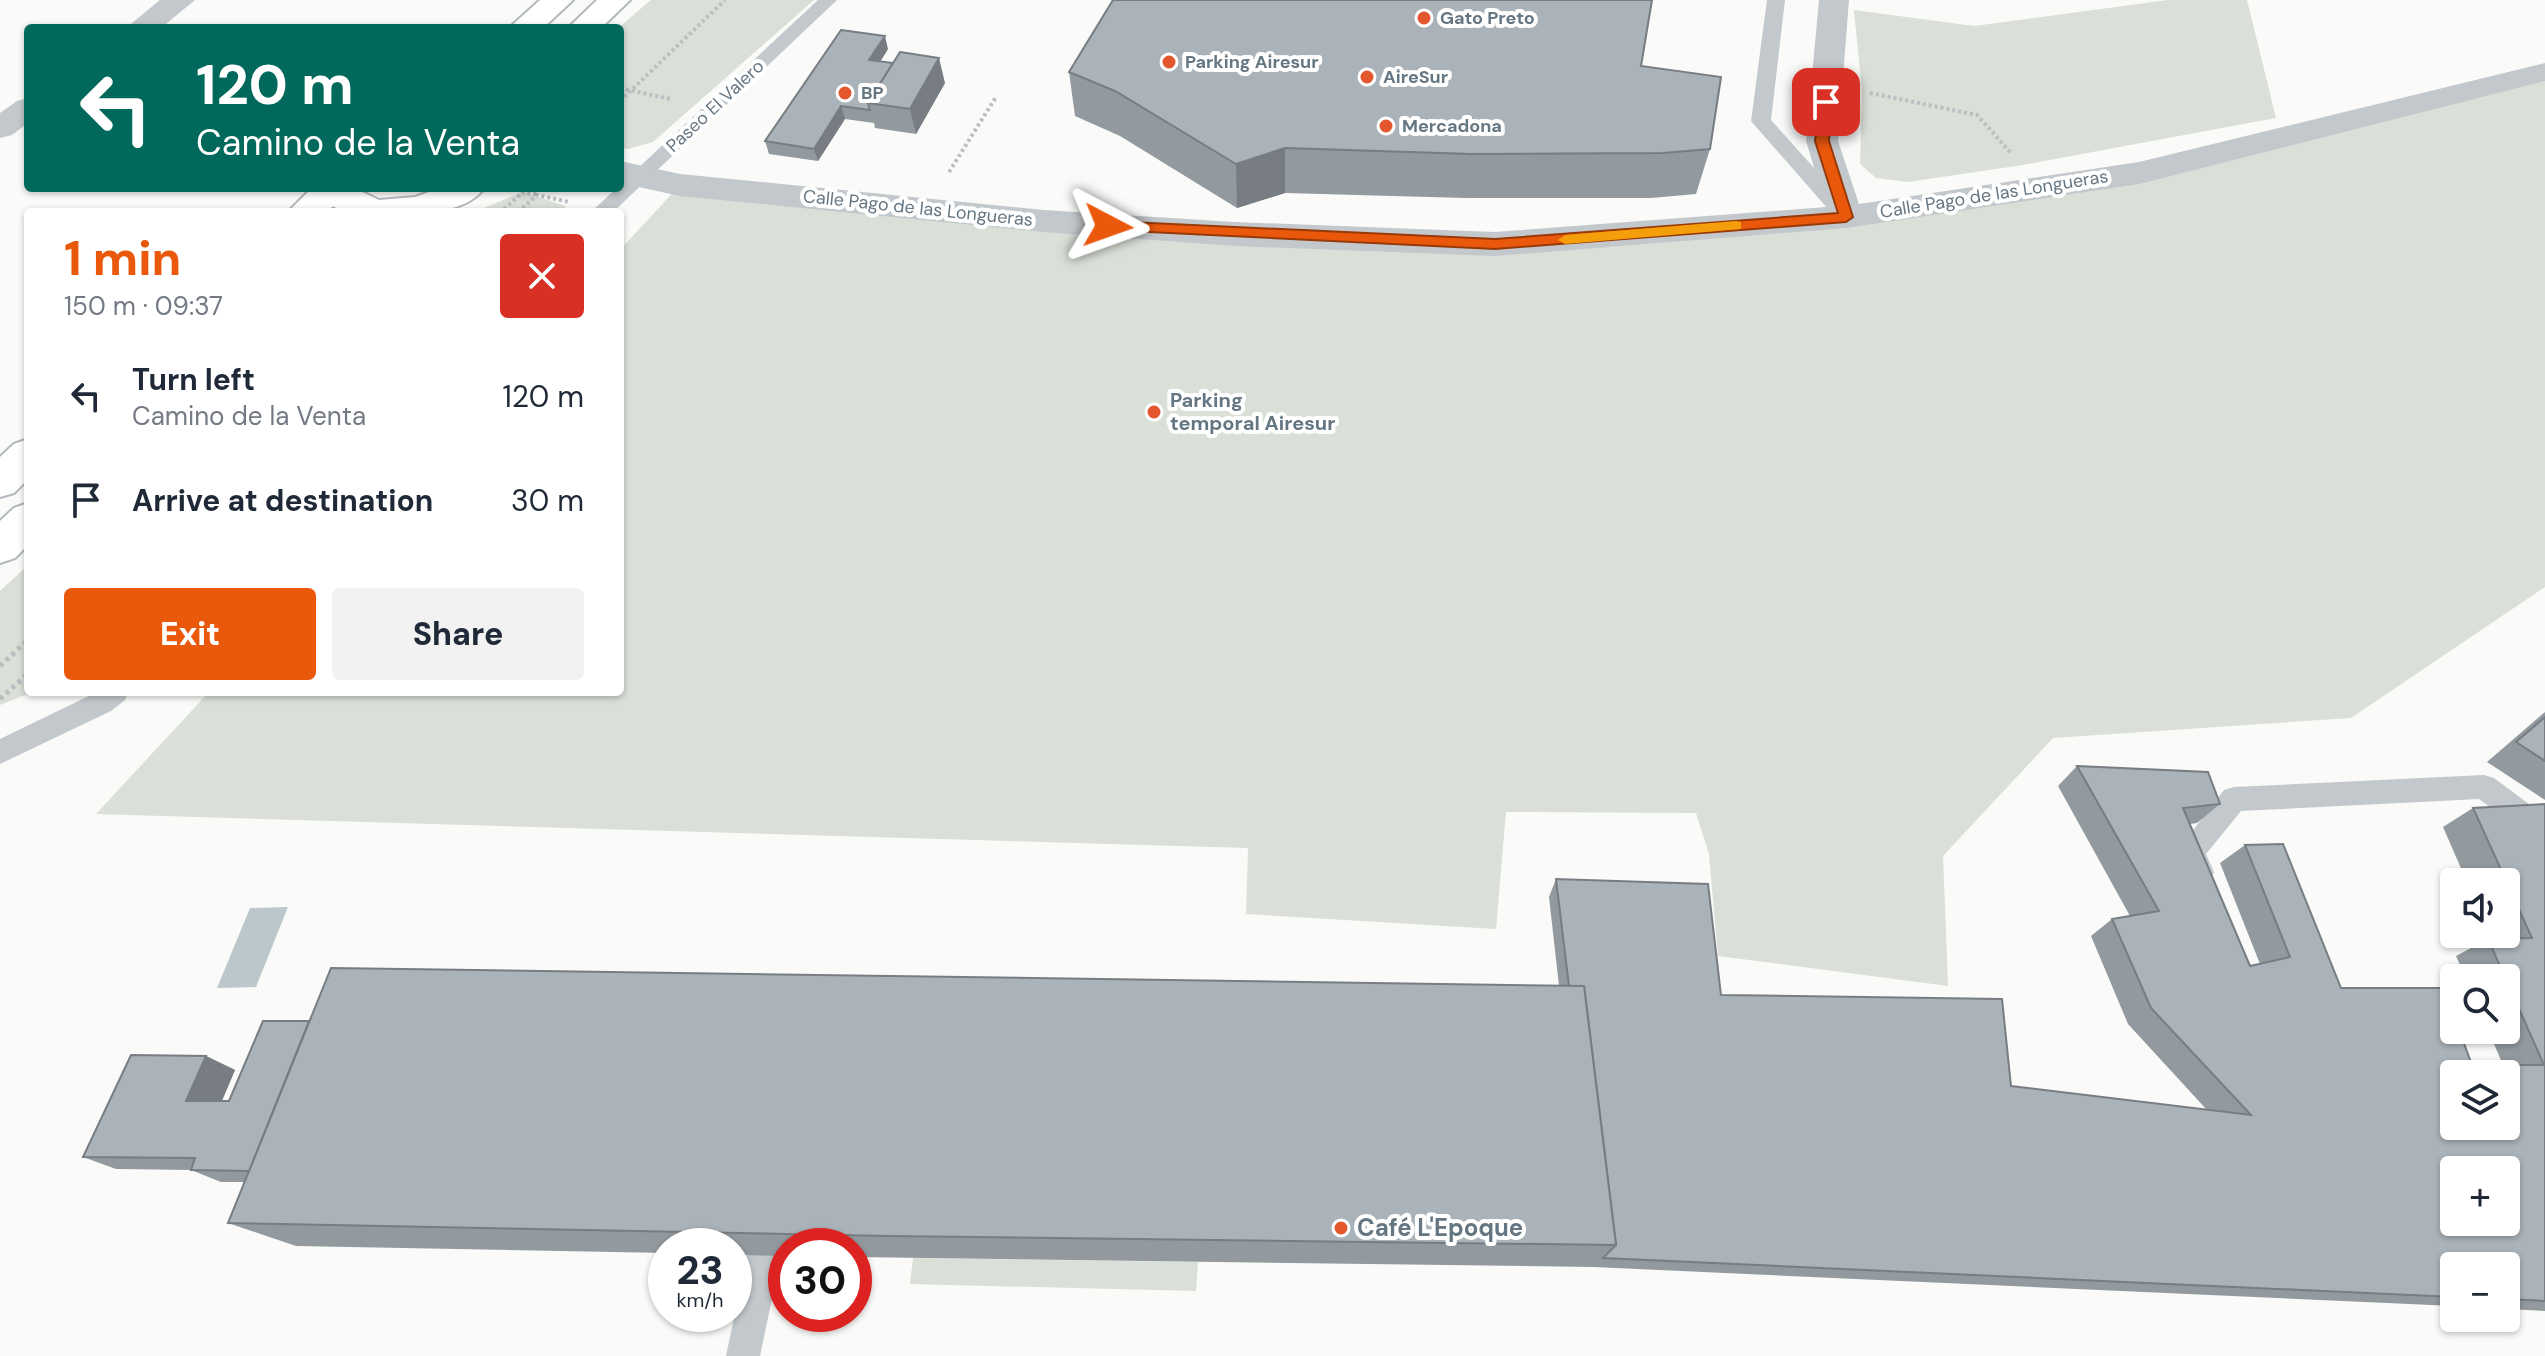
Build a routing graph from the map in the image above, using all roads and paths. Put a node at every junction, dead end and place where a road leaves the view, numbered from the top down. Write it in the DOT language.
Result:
graph roads {
  1 [pos="180,0"];
  2 [pos="558,0"];
  3 [pos="615,0"];
  4 [pos="725,0"];
  5 [pos="828,0"];
  6 [pos="1776,0"];
  7 [pos="1834,0"];
  8 [pos="147,24"];
  9 [pos="529,24"];
  10 [pos="588,24"];
  11 [pos="2545,72"];
  12 [pos="1827,85"];
  13 [pos="624,97"];
  14 [pos="996,97"];
  15 [pos="1761,121"];
  16 [pos="1809,134"];
  17 [pos="630,174"];
  18 [pos="2044,186"];
  19 [pos="328,192"];
  20 [pos="336,192"];
  21 [pos="458,192"];
  22 [pos="523,192"];
  23 [pos="523,192"];
  24 [pos="616,192"];
  25 [pos="537,195"];
  26 [pos="310,208"];
  27 [pos="368,208"];
  28 [pos="414,208"];
  29 [pos="505,208"];
  30 [pos="522,208"];
  31 [pos="575,208"];
  32 [pos="604,208"];
  33 [pos="925,210"];
  34 [pos="1846,217"];
  35 [pos="24,458"];
  36 [pos="0,482"];
  37 [pos="24,523"];
  38 [pos="0,547"];
  39 [pos="24,644"];
  40 [pos="0,666"];
  41 [pos="24,678"];
  42 [pos="111,696"];
  43 [pos="0,699"];
  44 [pos="0,752"];
  45 [pos="2545,832"];
  46 [pos="2208,892"];
  47 [pos="764,1256"];
  48 [pos="743,1356"];
  1 -- 8 [label="street"];
  2 -- 9 [label="street"];
  3 -- 10 [label="street"];
  4 -- 13 [label="path"];
  5 -- 17 [label="lane, Paseo El Valero"];
  6 -- 15 [label="lane"];
  7 -- 12 [label="street"];
  11 -- 18 [label="street, Calle Pago de las Longueras"];
  12 -- 16 [label="street"];
  12 -- 18 [label="path"];
  14 -- 33 [label="path"];
  15 -- 16 [label="lane"];
  15 -- 34 [label="lane"];
  16 -- 34 [label="street"];
  17 -- 33 [label="street, Calle Pago de las Longueras"];
  18 -- 34 [label="street, Calle Pago de las Longueras"];
  19 -- 26 [label="street"];
  20 -- 27 [label="street"];
  21 -- 28 [label="street"];
  22 -- 29 [label="path"];
  23 -- 25 [label="path"];
  24 -- 32 [label="lane, Paseo El Valero"];
  25 -- 30 [label="path"];
  25 -- 31 [label="path"];
  33 -- 34 [label="street, Calle Pago de las Longueras"];
  35 -- 36 [label="street"];
  37 -- 38 [label="street"];
  39 -- 40 [label="path"];
  41 -- 43 [label="path"];
  42 -- 44 [label="lane"];
  45 -- 46 [label="lane"];
  47 -- 48 [label="lane"];
}
